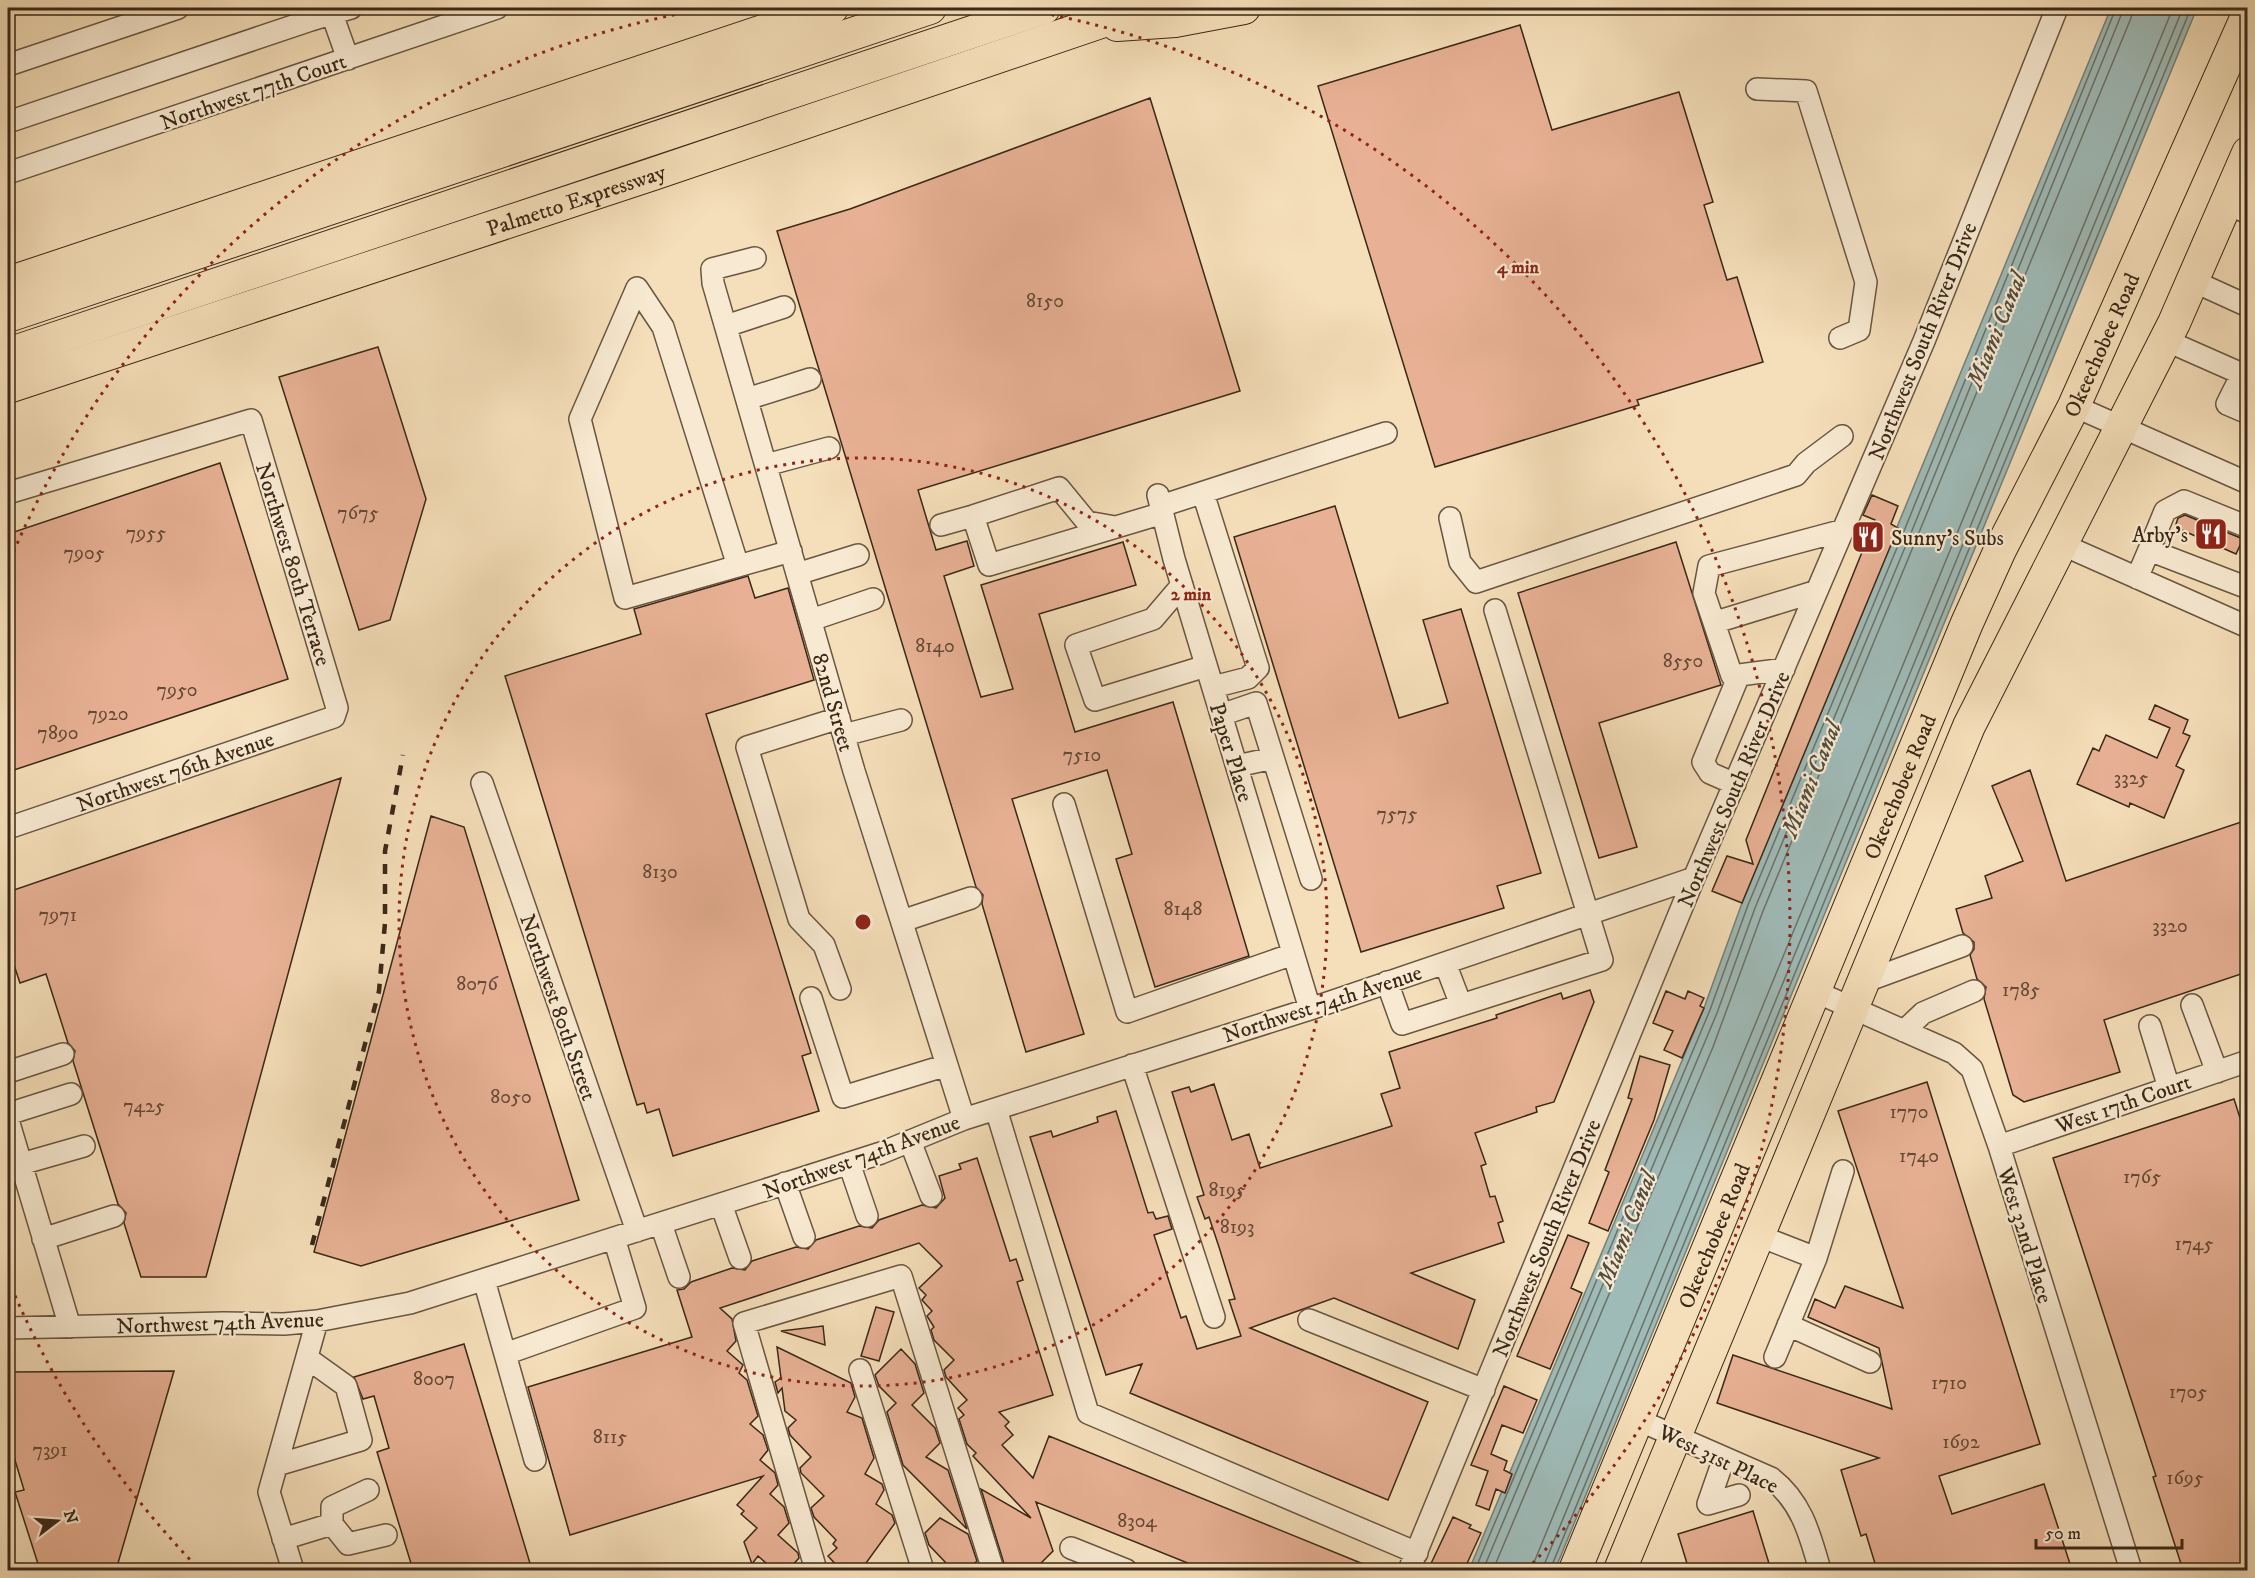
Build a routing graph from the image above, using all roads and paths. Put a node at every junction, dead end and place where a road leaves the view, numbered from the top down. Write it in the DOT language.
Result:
graph roads {
  1 [pos="178,8"];
  2 [pos="498,8"];
  3 [pos="832,8"];
  4 [pos="930,8"];
  5 [pos="1044,8"];
  6 [pos="1142,8"];
  7 [pos="1244,8"];
  8 [pos="2057,8"];
  9 [pos="2246,8"];
  10 [pos="341,11"];
  11 [pos="309,14"];
  12 [pos="2247,14"];
  13 [pos="1080,28"];
  14 [pos="348,59"];
  15 [pos="8,65"];
  16 [pos="1757,88"];
  17 [pos="8,122"];
  18 [pos="2247,153"];
  19 [pos="8,173"];
  20 [pos="2237,208"];
  21 [pos="755,258"];
  22 [pos="2193,281"];
  23 [pos="8,283"];
  24 [pos="2247,305"];
  25 [pos="784,307"];
  26 [pos="8,316"];
  27 [pos="726,326"];
  28 [pos="1840,338"];
  29 [pos="2165,340"];
  30 [pos="8,354"];
  31 [pos="2245,369"];
  32 [pos="810,380"];
  33 [pos="8,387"];
  34 [pos="747,399"];
  35 [pos="2074,406"];
  36 [pos="2247,413"];
  37 [pos="2121,428"];
  38 [pos="1386,433"];
  39 [pos="1842,436"];
  40 [pos="829,448"];
  41 [pos="766,465"];
  42 [pos="2247,483"];
  43 [pos="8,493"];
  44 [pos="1203,493"];
  45 [pos="1161,505"];
  46 [pos="974,516"];
  47 [pos="1450,518"];
  48 [pos="941,525"];
  49 [pos="1115,527"];
  50 [pos="2247,527"];
  51 [pos="1844,530"];
  52 [pos="2061,544"];
  53 [pos="2149,550"];
  54 [pos="791,551"];
  55 [pos="858,555"];
  56 [pos="738,566"];
  57 [pos="797,574"];
  58 [pos="2137,578"];
  59 [pos="1182,585"];
  60 [pos="2247,588"];
  61 [pos="1817,591"];
  62 [pos="873,599"];
  63 [pos="1495,610"];
  64 [pos="811,620"];
  65 [pos="1716,622"];
  66 [pos="2247,627"];
  67 [pos="1206,666"];
  68 [pos="1784,669"];
  69 [pos="1739,675"];
  70 [pos="1213,687"];
  71 [pos="338,708"];
  72 [pos="1221,715"];
  73 [pos="901,720"];
  74 [pos="842,726"];
  75 [pos="1273,758"];
  76 [pos="1237,766"];
  77 [pos="482,783"];
  78 [pos="1734,784"];
  79 [pos="1064,804"];
  80 [pos="8,828"];
  81 [pos="1694,878"];
  82 [pos="1311,879"];
  83 [pos="971,898"];
  84 [pos="1589,914"];
  85 [pos="902,921"];
  86 [pos="1962,946"];
  87 [pos="1293,954"];
  88 [pos="1445,963"];
  89 [pos="1387,982"];
  90 [pos="840,989"];
  91 [pos="1814,991"];
  92 [pos="1974,992"];
  93 [pos="1856,995"];
  94 [pos="811,998"];
  95 [pos="1461,1005"];
  96 [pos="2192,1005"];
  97 [pos="1310,1009"];
  98 [pos="2150,1026"];
  99 [pos="1904,1031"];
  100 [pos="63,1054"];
  101 [pos="2247,1061"];
  102 [pos="947,1065"];
  103 [pos="1132,1065"];
  104 [pos="8,1072"];
  105 [pos="2217,1072"];
  106 [pos="2169,1088"];
  107 [pos="70,1094"];
  108 [pos="996,1109"];
  109 [pos="8,1114"];
  110 [pos="964,1119"];
  111 [pos="8,1120"];
  112 [pos="910,1141"];
  113 [pos="84,1146"];
  114 [pos="1999,1146"];
  115 [pos="849,1163"];
  116 [pos="21,1164"];
  117 [pos="1843,1171"];
  118 [pos="785,1183"];
  119 [pos="931,1196"];
  120 [pos="721,1204"];
  121 [pos="114,1216"];
  122 [pos="867,1216"];
  123 [pos="661,1224"];
  124 [pos="636,1231"];
  125 [pos="1757,1235"];
  126 [pos="804,1237"];
  127 [pos="614,1238"];
  128 [pos="43,1239"];
  129 [pos="740,1257"];
  130 [pos="1816,1258"];
  131 [pos="679,1278"];
  132 [pos="484,1280"];
  133 [pos="1214,1317"];
  134 [pos="1309,1320"];
  135 [pos="317,1321"];
  136 [pos="1788,1325"];
  137 [pos="70,1327"];
  138 [pos="8,1328"];
  139 [pos="506,1354"];
  140 [pos="1775,1357"];
  141 [pos="307,1358"];
  142 [pos="1870,1362"];
  143 [pos="860,1370"];
  144 [pos="1484,1390"];
  145 [pos="1636,1419"];
  146 [pos="1675,1434"];
  147 [pos="1724,1458"];
  148 [pos="535,1460"];
  149 [pos="276,1465"];
  150 [pos="368,1490"];
  151 [pos="1739,1495"];
  152 [pos="332,1524"];
  153 [pos="386,1535"];
  154 [pos="284,1539"];
  155 [pos="1071,1548"];
  156 [pos="1413,1562"];
  157 [pos="293,1570"];
  158 [pos="816,1570"];
  159 [pos="923,1570"];
  160 [pos="993,1570"];
  161 [pos="1126,1570"];
  162 [pos="1575,1570"];
  163 [pos="1620,1570"];
  164 [pos="1820,1570"];
  165 [pos="2131,1570"];
  1 -- 15 [label="street"];
  2 -- 14 [label="street, Northwest 77th Court"];
  3 -- 23 [label="highway"];
  4 -- 26 [label="highway"];
  5 -- 30 [label="highway"];
  6 -- 13 [label="highway, Palmetto Expressway"];
  7 -- 13 [label="highway"];
  8 -- 51 [label="street, Northwest South River Drive"];
  9 -- 12 [label="highway"];
  10 -- 11 [label="street"];
  10 -- 14 [label="street"];
  11 -- 17 [label="street"];
  12 -- 35 [label="highway, Okeechobee Road"];
  13 -- 33 [label="highway, Palmetto Expressway"];
  14 -- 19 [label="street, Northwest 77th Court"];
  16 -- 28 [label="street"];
  18 -- 20 [label="highway, Okeechobee Road"];
  20 -- 22 [label="highway, Okeechobee Road"];
  21 -- 27 [label="street, 82nd Street"];
  22 -- 24 [label="street"];
  22 -- 29 [label="highway, Okeechobee Road"];
  25 -- 27 [label="street"];
  27 -- 34 [label="street, 82nd Street"];
  29 -- 31 [label="street"];
  29 -- 37 [label="highway, Okeechobee Road"];
  31 -- 36 [label="street"];
  32 -- 34 [label="street"];
  34 -- 41 [label="street, 82nd Street"];
  35 -- 37 [label="street"];
  35 -- 91 [label="highway, Okeechobee Road"];
  37 -- 42 [label="street"];
  37 -- 52 [label="highway, Okeechobee Road"];
  38 -- 44 [label="street"];
  39 -- 47 [label="street"];
  40 -- 41 [label="street"];
  41 -- 54 [label="street, 82nd Street"];
  43 -- 71 [label="street, Northwest 80th Terrace"];
  44 -- 45 [label="street"];
  44 -- 70 [label="street"];
  45 -- 49 [label="street"];
  45 -- 59 [label="street, Paper Place"];
  46 -- 48 [label="street"];
  46 -- 49 [label="street"];
  46 -- 49 [label="street"];
  50 -- 53 [label="street"];
  51 -- 61 [label="street, Northwest South River Drive"];
  51 -- 65 [label="street"];
  52 -- 58 [label="street"];
  52 -- 93 [label="highway, Okeechobee Road"];
  53 -- 58 [label="street"];
  53 -- 60 [label="street"];
  54 -- 56 [label="street"];
  54 -- 57 [label="street, 82nd Street"];
  55 -- 57 [label="street"];
  56 -- 56 [label="street"];
  57 -- 64 [label="street, 82nd Street"];
  58 -- 66 [label="street"];
  59 -- 67 [label="street, Paper Place"];
  59 -- 67 [label="street"];
  61 -- 65 [label="street"];
  61 -- 68 [label="street, Northwest South River Drive"];
  62 -- 64 [label="street"];
  63 -- 84 [label="street"];
  64 -- 74 [label="street, 82nd Street"];
  65 -- 69 [label="street"];
  67 -- 70 [label="street, Paper Place"];
  68 -- 69 [label="street"];
  68 -- 78 [label="street, Northwest South River Drive"];
  69 -- 78 [label="street"];
  70 -- 72 [label="street, Paper Place"];
  71 -- 80 [label="street, Northwest 76th Avenue"];
  72 -- 75 [label="street"];
  72 -- 76 [label="street, Paper Place"];
  73 -- 74 [label="street"];
  74 -- 85 [label="street, 82nd Street"];
  74 -- 90 [label="street"];
  75 -- 76 [label="street"];
  75 -- 82 [label="street"];
  76 -- 87 [label="street, Paper Place"];
  77 -- 124 [label="street, Northwest 80th Street"];
  78 -- 81 [label="street, Northwest South River Drive"];
  79 -- 87 [label="street"];
  81 -- 84 [label="street, Northwest 74th Avenue"];
  81 -- 144 [label="street, Northwest South River Drive"];
  83 -- 85 [label="street"];
  84 -- 88 [label="street, Northwest 74th Avenue"];
  84 -- 95 [label="street"];
  85 -- 102 [label="street, 82nd Street"];
  86 -- 93 [label="street"];
  87 -- 97 [label="street, Paper Place"];
  88 -- 89 [label="street, Northwest 74th Avenue"];
  88 -- 95 [label="street"];
  89 -- 95 [label="street"];
  89 -- 97 [label="street, Northwest 74th Avenue"];
  91 -- 93 [label="street, West 32nd Place"];
  91 -- 145 [label="highway, Okeechobee Road"];
  92 -- 99 [label="street"];
  93 -- 99 [label="street, West 32nd Place"];
  93 -- 125 [label="highway, Okeechobee Road"];
  94 -- 102 [label="street"];
  96 -- 105 [label="street"];
  97 -- 103 [label="street, Northwest 74th Avenue"];
  98 -- 106 [label="street"];
  99 -- 114 [label="street, West 32nd Place"];
  100 -- 104 [label="street"];
  101 -- 105 [label="street, West 17th Court"];
  102 -- 110 [label="street, 82nd Street"];
  103 -- 108 [label="street, Northwest 74th Avenue"];
  103 -- 133 [label="street"];
  105 -- 106 [label="street, West 17th Court"];
  106 -- 114 [label="street, West 17th Court"];
  107 -- 109 [label="street"];
  108 -- 110 [label="street, Northwest 74th Avenue"];
  108 -- 156 [label="street"];
  110 -- 112 [label="street, Northwest 74th Avenue"];
  111 -- 116 [label="street"];
  112 -- 115 [label="street, Northwest 74th Avenue"];
  112 -- 119 [label="street"];
  113 -- 116 [label="street"];
  114 -- 165 [label="street, West 32nd Place"];
  115 -- 118 [label="street, Northwest 74th Avenue"];
  115 -- 122 [label="street"];
  116 -- 128 [label="street"];
  117 -- 130 [label="street"];
  118 -- 120 [label="street, Northwest 74th Avenue"];
  118 -- 126 [label="street"];
  120 -- 123 [label="street, Northwest 74th Avenue"];
  120 -- 129 [label="street"];
  121 -- 128 [label="street"];
  123 -- 124 [label="street, Northwest 74th Avenue"];
  123 -- 131 [label="street"];
  124 -- 127 [label="street, Northwest 74th Avenue"];
  125 -- 130 [label="street"];
  125 -- 146 [label="highway, Okeechobee Road"];
  127 -- 132 [label="street, Northwest 74th Avenue"];
  127 -- 139 [label="street"];
  128 -- 137 [label="street"];
  130 -- 136 [label="street"];
  132 -- 135 [label="street, Northwest 74th Avenue"];
  132 -- 139 [label="street"];
  134 -- 144 [label="street"];
  135 -- 137 [label="street, Northwest 74th Avenue"];
  135 -- 141 [label="street"];
  136 -- 140 [label="street"];
  136 -- 142 [label="street"];
  137 -- 138 [label="street, Northwest 74th Avenue"];
  139 -- 148 [label="street"];
  141 -- 149 [label="street"];
  141 -- 149 [label="street"];
  143 -- 159 [label="street"];
  144 -- 156 [label="street, Northwest South River Drive"];
  145 -- 146 [label="street, West 31st Place"];
  145 -- 162 [label="highway, Okeechobee Road"];
  146 -- 147 [label="street, West 31st Place"];
  146 -- 163 [label="highway, Okeechobee Road"];
  147 -- 151 [label="street"];
  147 -- 164 [label="street, West 31st Place"];
  149 -- 154 [label="street"];
  150 -- 152 [label="street"];
  152 -- 153 [label="street"];
  152 -- 154 [label="street"];
  154 -- 157 [label="street"];
  155 -- 161 [label="street"];
  158 -- 160 [label="street"];
}
